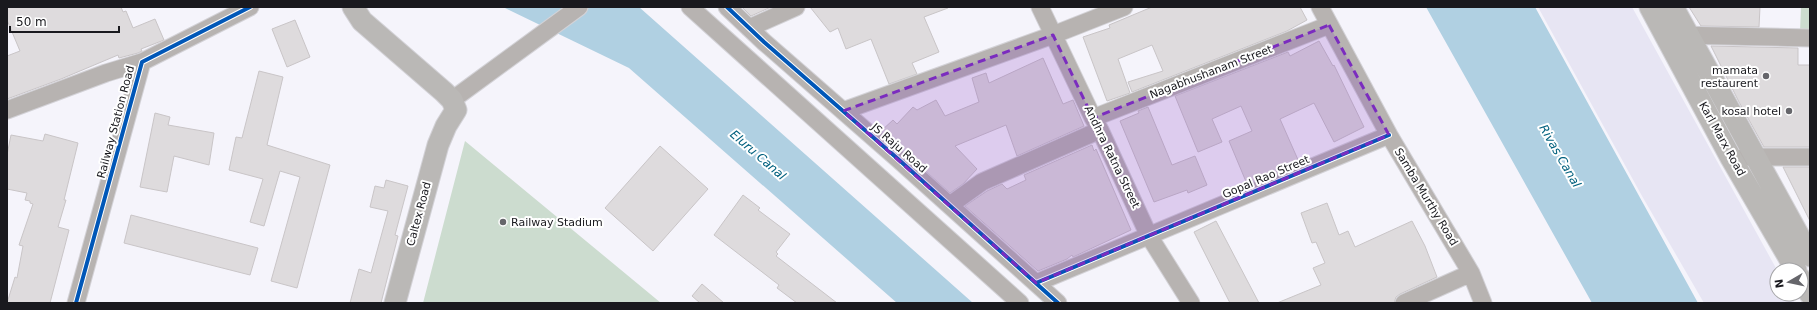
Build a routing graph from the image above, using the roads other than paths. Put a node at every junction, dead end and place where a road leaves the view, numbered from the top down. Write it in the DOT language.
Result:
graph roads {
  1 [pos="250,7"];
  2 [pos="353,7"];
  3 [pos="579,7"];
  4 [pos="690,7"];
  5 [pos="727,7"];
  6 [pos="796,7"];
  7 [pos="1040,7"];
  8 [pos="1124,7"];
  9 [pos="1320,7"];
  10 [pos="1650,7"];
  11 [pos="1673,7"];
  12 [pos="1329,25"];
  13 [pos="749,28"];
  14 [pos="1054,35"];
  15 [pos="1666,35"];
  16 [pos="1688,35"];
  17 [pos="1810,38"];
  18 [pos="142,62"];
  19 [pos="452,100"];
  20 [pos="7,110"];
  21 [pos="843,111"];
  22 [pos="1097,124"];
  23 [pos="1389,135"];
  24 [pos="1755,156"];
  25 [pos="1810,157"];
  26 [pos="1731,158"];
  27 [pos="950,206"];
  28 [pos="1149,236"];
  29 [pos="1810,256"];
  30 [pos="1791,262"];
  31 [pos="1471,274"];
  32 [pos="1036,283"];
  33 [pos="76,303"];
  34 [pos="395,303"];
  35 [pos="1020,303"];
  36 [pos="1058,303"];
  37 [pos="1191,303"];
  38 [pos="1404,303"];
  39 [pos="1483,303"];
  1 -- 18 [label="street, Railway Station Road"];
  2 -- 19 [label="main road"];
  3 -- 19 [label="street"];
  4 -- 35 [label="street"];
  5 -- 13 [label="street, JS Raju Road"];
  6 -- 13 [label="street"];
  7 -- 14 [label="street, Andhra Ratna Street"];
  8 -- 14 [label="street"];
  9 -- 12 [label="street, Samba Murthy Road"];
  10 -- 15 [label="main road, Karl Marx Road"];
  11 -- 16 [label="main road, Karl Marx Road"];
  12 -- 22 [label="street, Nagabhushanam Street"];
  12 -- 23 [label="street, Samba Murthy Road"];
  13 -- 21 [label="street, JS Raju Road"];
  14 -- 21 [label="street"];
  14 -- 22 [label="street, Andhra Ratna Street"];
  15 -- 16 [label="street"];
  15 -- 26 [label="main road, Karl Marx Road"];
  16 -- 17 [label="street"];
  16 -- 24 [label="main road, Karl Marx Road"];
  18 -- 20 [label="street"];
  18 -- 33 [label="street, Railway Station Road"];
  19 -- 34 [label="main road, Caltex Road"];
  21 -- 27 [label="street, JS Raju Road"];
  22 -- 27 [label="street, Nagabhushanam Street"];
  22 -- 28 [label="street, Andhra Ratna Street"];
  23 -- 28 [label="street, Gopal Rao Street"];
  23 -- 31 [label="street, Samba Murthy Road"];
  24 -- 25 [label="street"];
  24 -- 26 [label="street"];
  24 -- 29 [label="main road, Karl Marx Road"];
  26 -- 30 [label="main road, Karl Marx Road"];
  27 -- 32 [label="street, JS Raju Road"];
  28 -- 32 [label="street, Gopal Rao Street"];
  28 -- 37 [label="street, Andhra Ratna Street"];
  31 -- 38 [label="street"];
  31 -- 39 [label="street, Samba Murthy Road"];
  32 -- 36 [label="street, JS Raju Road"];
}
